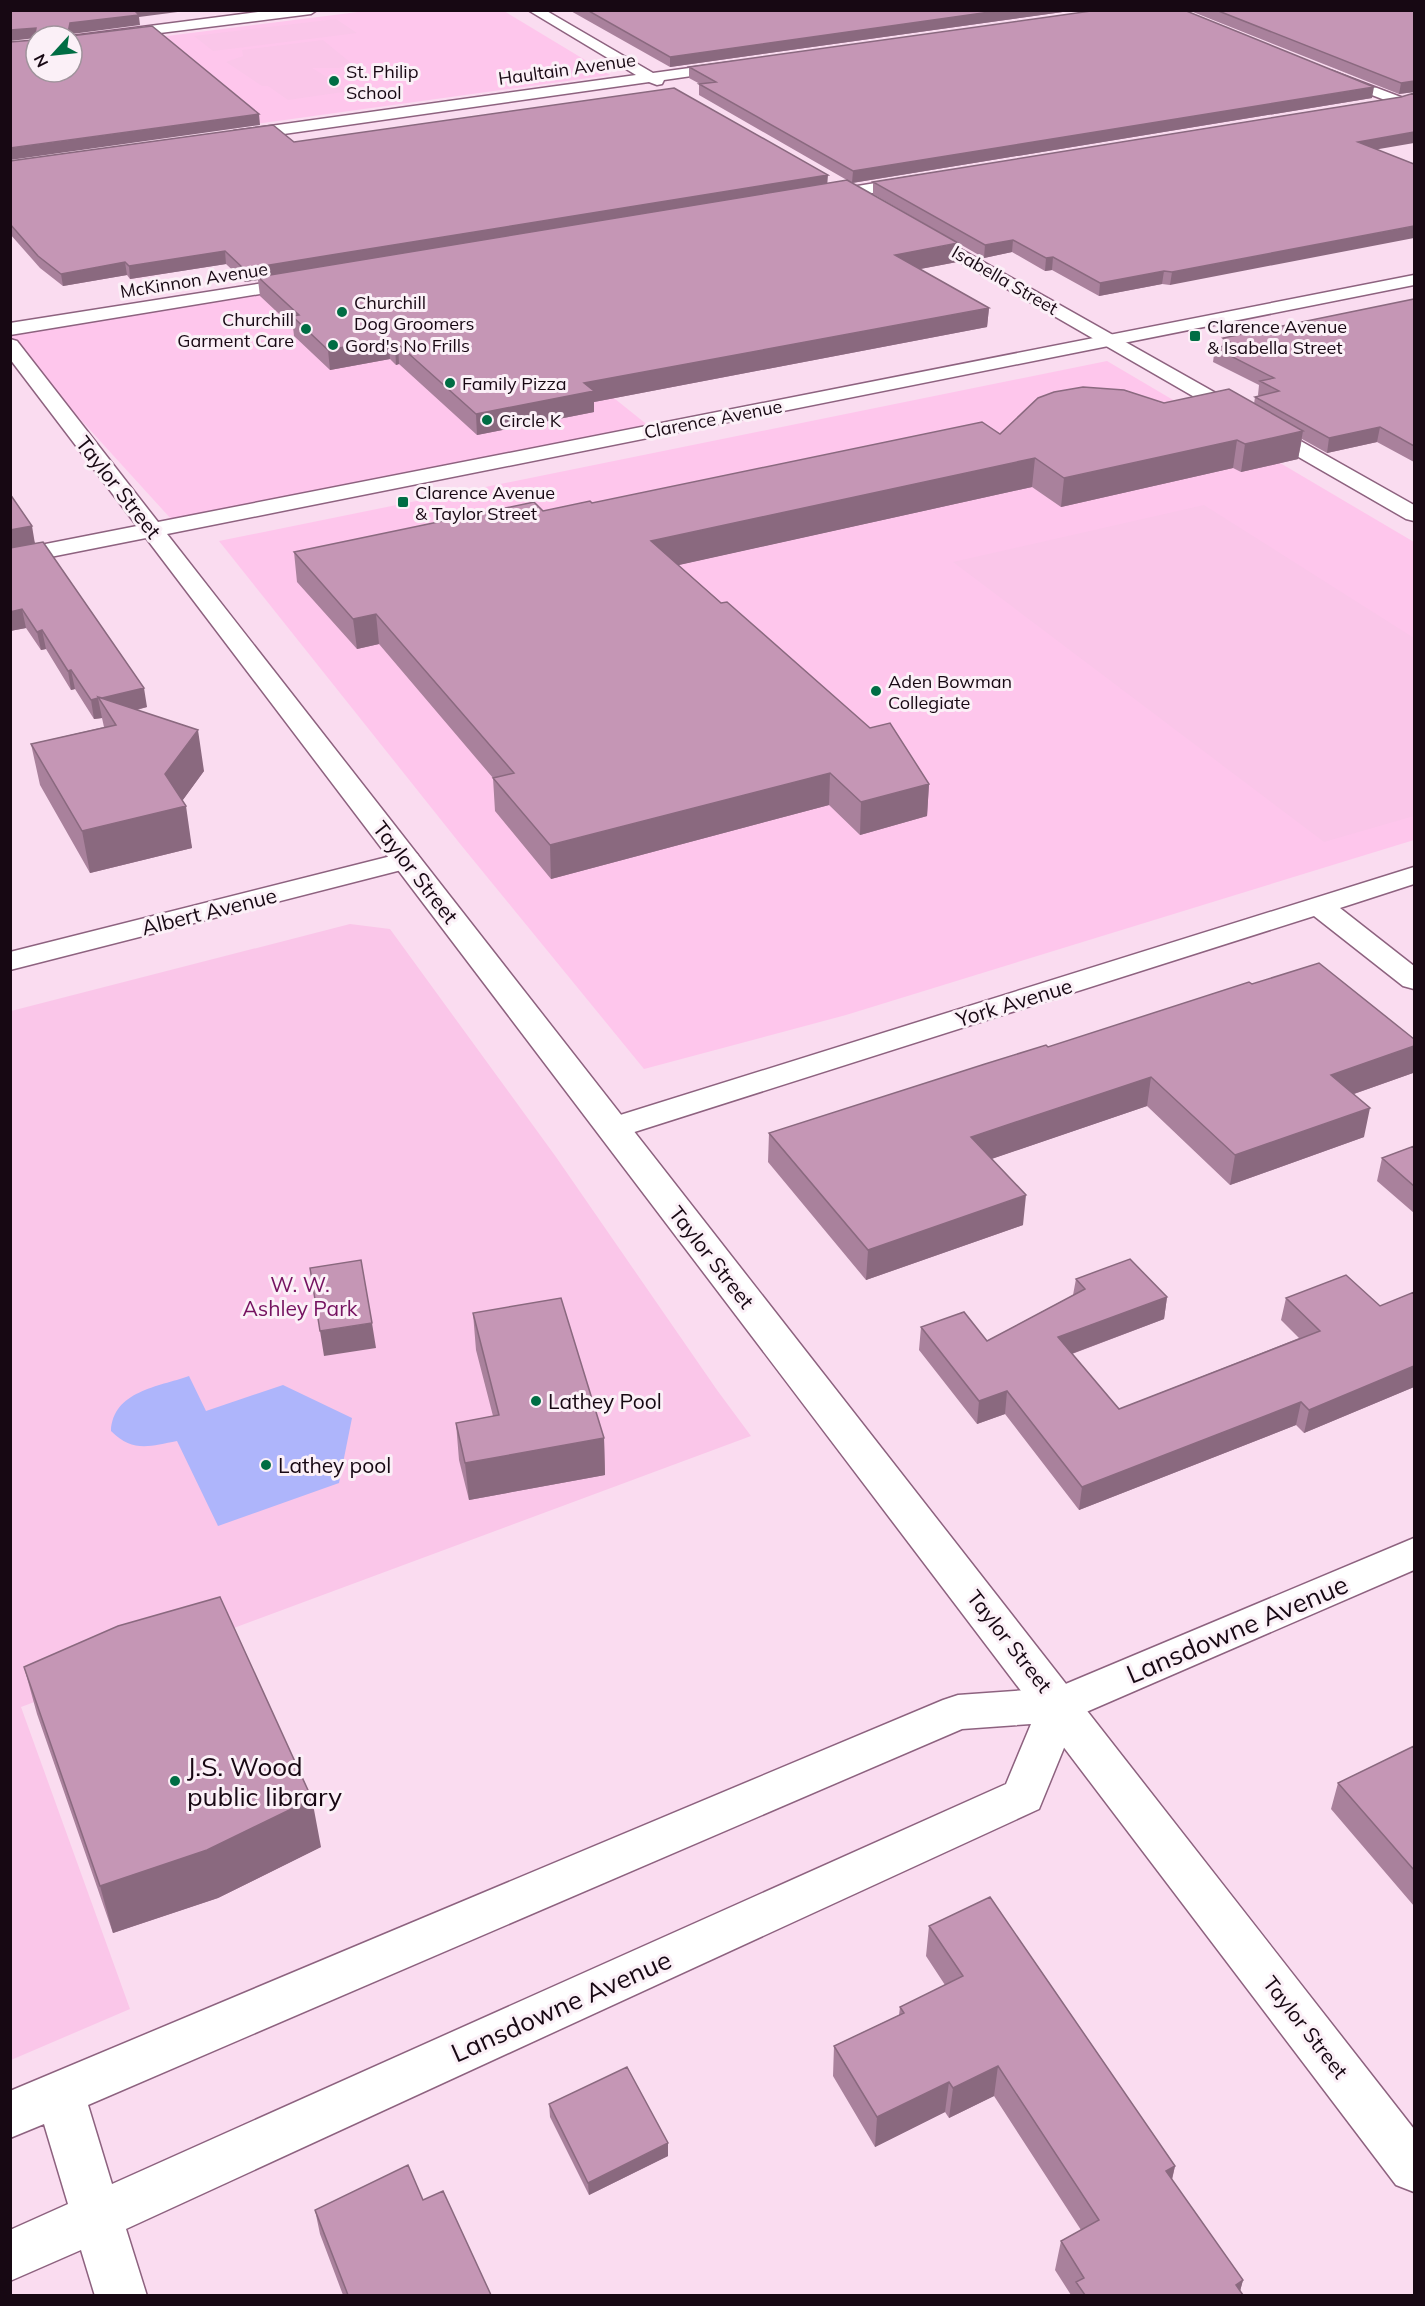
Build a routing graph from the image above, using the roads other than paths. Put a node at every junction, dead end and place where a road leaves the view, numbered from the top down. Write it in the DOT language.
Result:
graph roads {
  1 [pos="311,10"];
  2 [pos="534,10"];
  3 [pos="84,38"];
  4 [pos="747,64"];
  5 [pos="1318,69"];
  6 [pos="651,77"];
  7 [pos="675,91"];
  8 [pos="1409,102"];
  9 [pos="1371,106"];
  10 [pos="224,137"];
  11 [pos="823,176"];
  12 [pos="936,178"];
  13 [pos="850,192"];
  14 [pos="805,199"];
  15 [pos="878,207"];
  16 [pos="898,219"];
  17 [pos="314,280"];
  18 [pos="1414,280"];
  19 [pos="10,329"];
  20 [pos="1111,340"];
  21 [pos="10,345"];
  22 [pos="1412,510"];
  23 [pos="153,530"];
  24 [pos="10,558"];
  25 [pos="407,860"];
  26 [pos="1414,876"];
  27 [pos="1320,906"];
  28 [pos="10,961"];
  29 [pos="1414,980"];
  30 [pos="613,1128"];
  31 [pos="1414,1553"];
  32 [pos="1060,1706"];
  33 [pos="60,2094"];
  34 [pos="10,2115"];
  35 [pos="1414,2168"];
  36 [pos="96,2217"];
  37 [pos="10,2256"];
  38 [pos="122,2295"];
  1 -- 3 [label="street"];
  2 -- 6 [label="street"];
  4 -- 6 [label="street, Haultain Avenue"];
  5 -- 8 [label="street"];
  6 -- 7 [label="street"];
  6 -- 10 [label="street, Haultain Avenue"];
  8 -- 9 [label="street"];
  11 -- 13 [label="street"];
  12 -- 13 [label="street"];
  13 -- 14 [label="street"];
  13 -- 15 [label="street"];
  16 -- 20 [label="street, Isabella Street"];
  17 -- 19 [label="street, McKinnon Avenue"];
  18 -- 20 [label="street, Clarence Avenue"];
  20 -- 22 [label="street, Isabella Street"];
  20 -- 23 [label="street, Clarence Avenue"];
  21 -- 23 [label="street, Taylor Street"];
  23 -- 24 [label="street, Clarence Avenue"];
  23 -- 25 [label="street, Taylor Street"];
  25 -- 28 [label="street, Albert Avenue"];
  25 -- 30 [label="street, Taylor Street"];
  26 -- 27 [label="street, York Avenue"];
  27 -- 29 [label="street"];
  27 -- 30 [label="street, York Avenue"];
  30 -- 32 [label="street, Taylor Street"];
  31 -- 32 [label="street, Lansdowne Avenue"];
  32 -- 33 [label="street, Lansdowne Avenue"];
  32 -- 35 [label="street, Taylor Street"];
  32 -- 36 [label="street, Lansdowne Avenue"];
  33 -- 34 [label="street, Lansdowne Avenue"];
  33 -- 36 [label="street"];
  36 -- 37 [label="street, Lansdowne Avenue"];
  36 -- 38 [label="street"];
}
